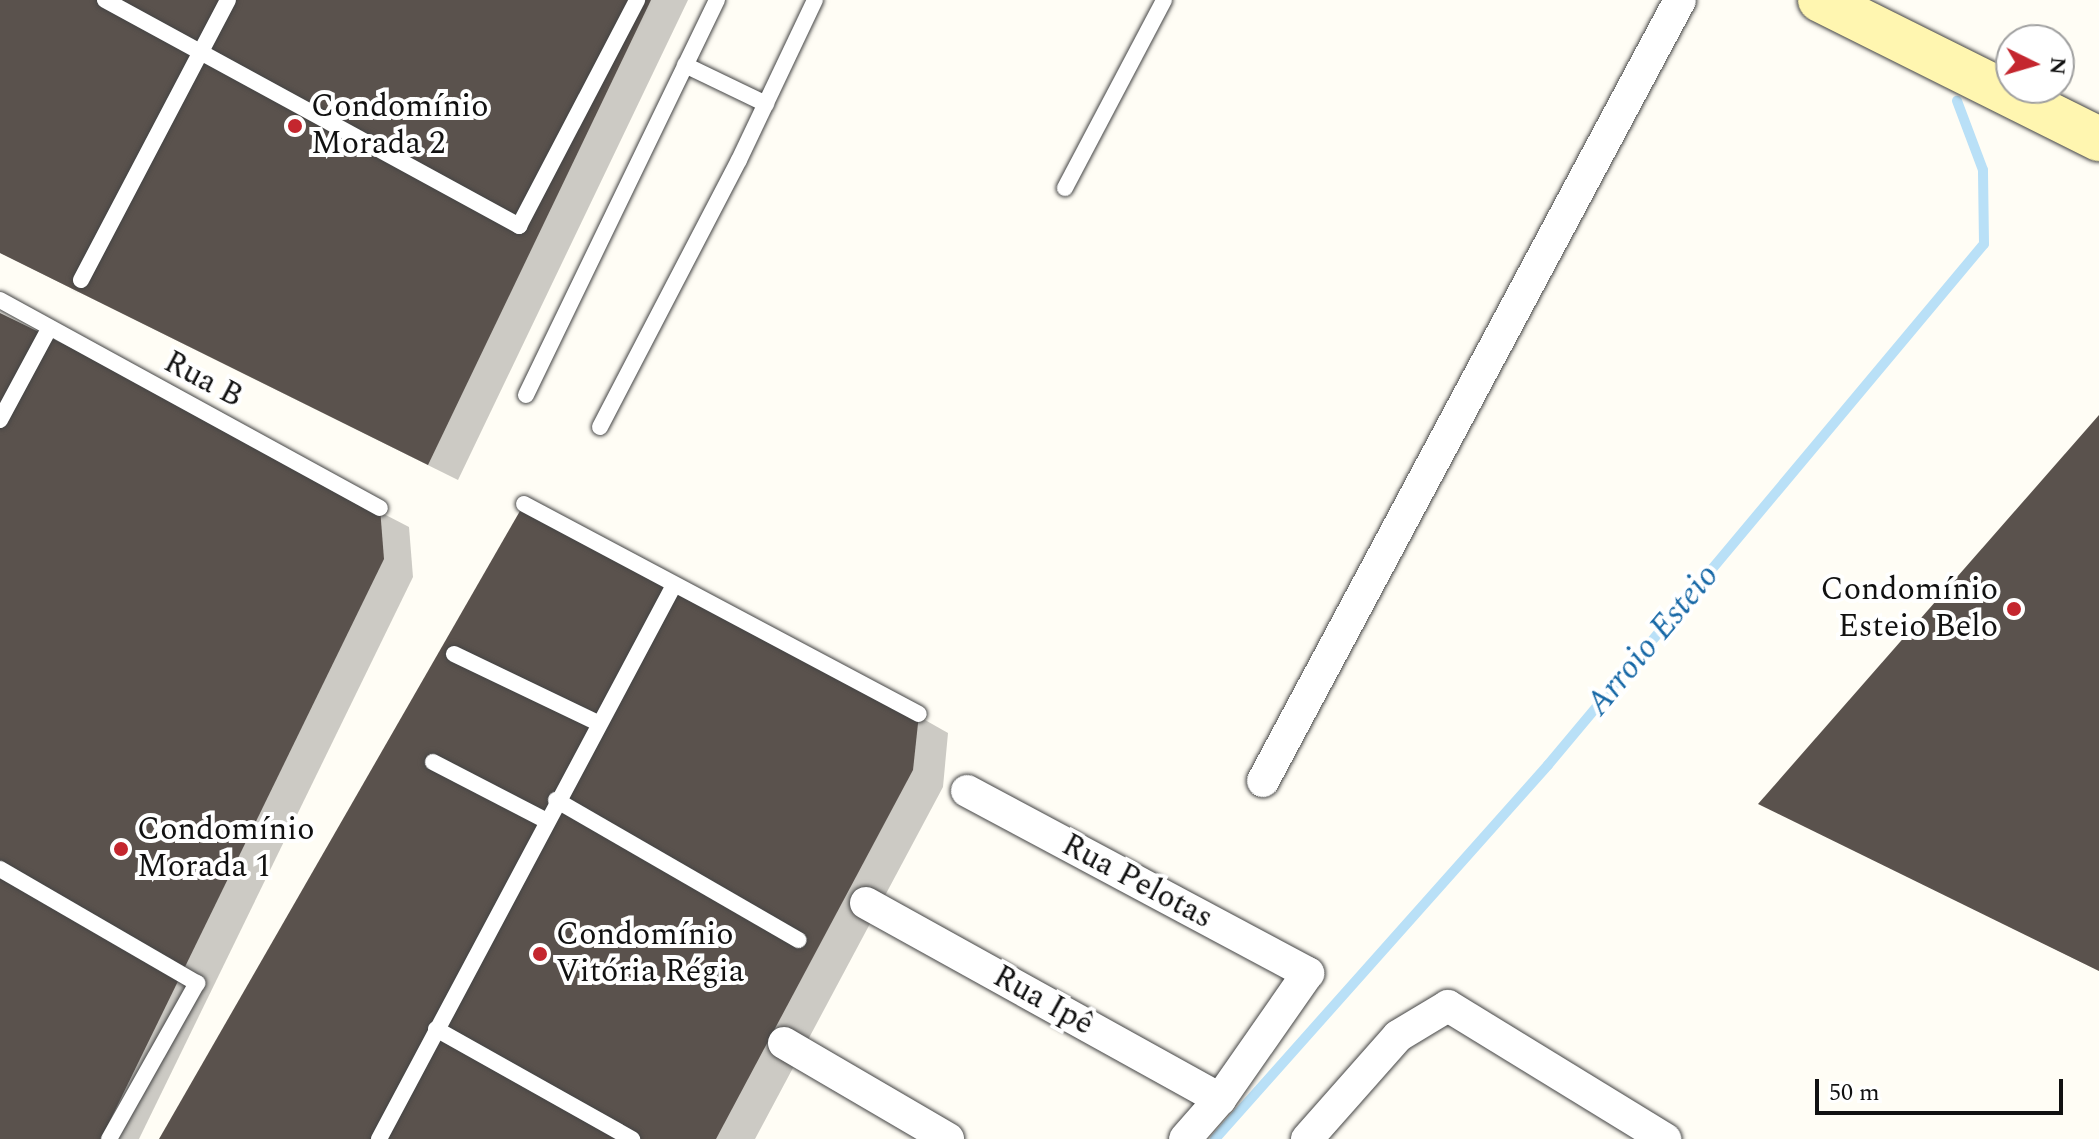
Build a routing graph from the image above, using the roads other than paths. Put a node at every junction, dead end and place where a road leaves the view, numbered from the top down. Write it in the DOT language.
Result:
graph roads {
  1 [pos="105,0"];
  2 [pos="228,0"];
  3 [pos="637,0"];
  4 [pos="717,0"];
  5 [pos="815,0"];
  6 [pos="1164,0"];
  7 [pos="1680,0"];
  8 [pos="1820,0"];
  9 [pos="201,51"];
  10 [pos="685,65"];
  11 [pos="766,104"];
  12 [pos="2099,139"];
  13 [pos="1065,188"];
  14 [pos="81,280"];
  15 [pos="0,300"];
  16 [pos="49,329"];
  17 [pos="526,395"];
  18 [pos="0,420"];
  19 [pos="600,427"];
  20 [pos="524,504"];
  21 [pos="380,508"];
  22 [pos="673,587"];
  23 [pos="454,654"];
  24 [pos="919,714"];
  25 [pos="598,723"];
  26 [pos="433,762"];
  27 [pos="1263,781"];
  28 [pos="967,791"];
  29 [pos="556,800"];
  30 [pos="545,820"];
  31 [pos="0,869"];
  32 [pos="866,903"];
  33 [pos="798,940"];
  34 [pos="436,1029"];
  35 [pos="784,1043"];
  36 [pos="1220,1099"];
  37 [pos="1657,1137"];
  38 [pos="109,1139"];
  39 [pos="379,1139"];
  40 [pos="632,1139"];
  41 [pos="948,1139"];
  42 [pos="1185,1139"];
  43 [pos="1307,1139"];
  1 -- 9 [label="lane"];
  2 -- 9 [label="lane"];
  3 -- 9 [label="lane"];
  4 -- 10 [label="lane"];
  5 -- 11 [label="lane"];
  6 -- 13 [label="lane"];
  7 -- 27 [label="street"];
  8 -- 12 [label="main road"];
  9 -- 14 [label="lane"];
  10 -- 11 [label="lane"];
  10 -- 17 [label="lane"];
  11 -- 19 [label="lane"];
  15 -- 16 [label="lane, Rua B"];
  16 -- 18 [label="lane"];
  16 -- 21 [label="lane, Rua B"];
  20 -- 22 [label="lane"];
  22 -- 24 [label="lane"];
  22 -- 25 [label="lane"];
  23 -- 25 [label="lane"];
  25 -- 29 [label="lane"];
  26 -- 30 [label="lane"];
  28 -- 36 [label="street, Rua Pelotas"];
  29 -- 30 [label="lane"];
  29 -- 33 [label="lane"];
  30 -- 34 [label="lane"];
  31 -- 38 [label="lane"];
  32 -- 36 [label="street, Rua Ipê"];
  34 -- 39 [label="lane"];
  34 -- 40 [label="lane"];
  35 -- 41 [label="street"];
  36 -- 42 [label="street"];
  37 -- 43 [label="street"];
}
